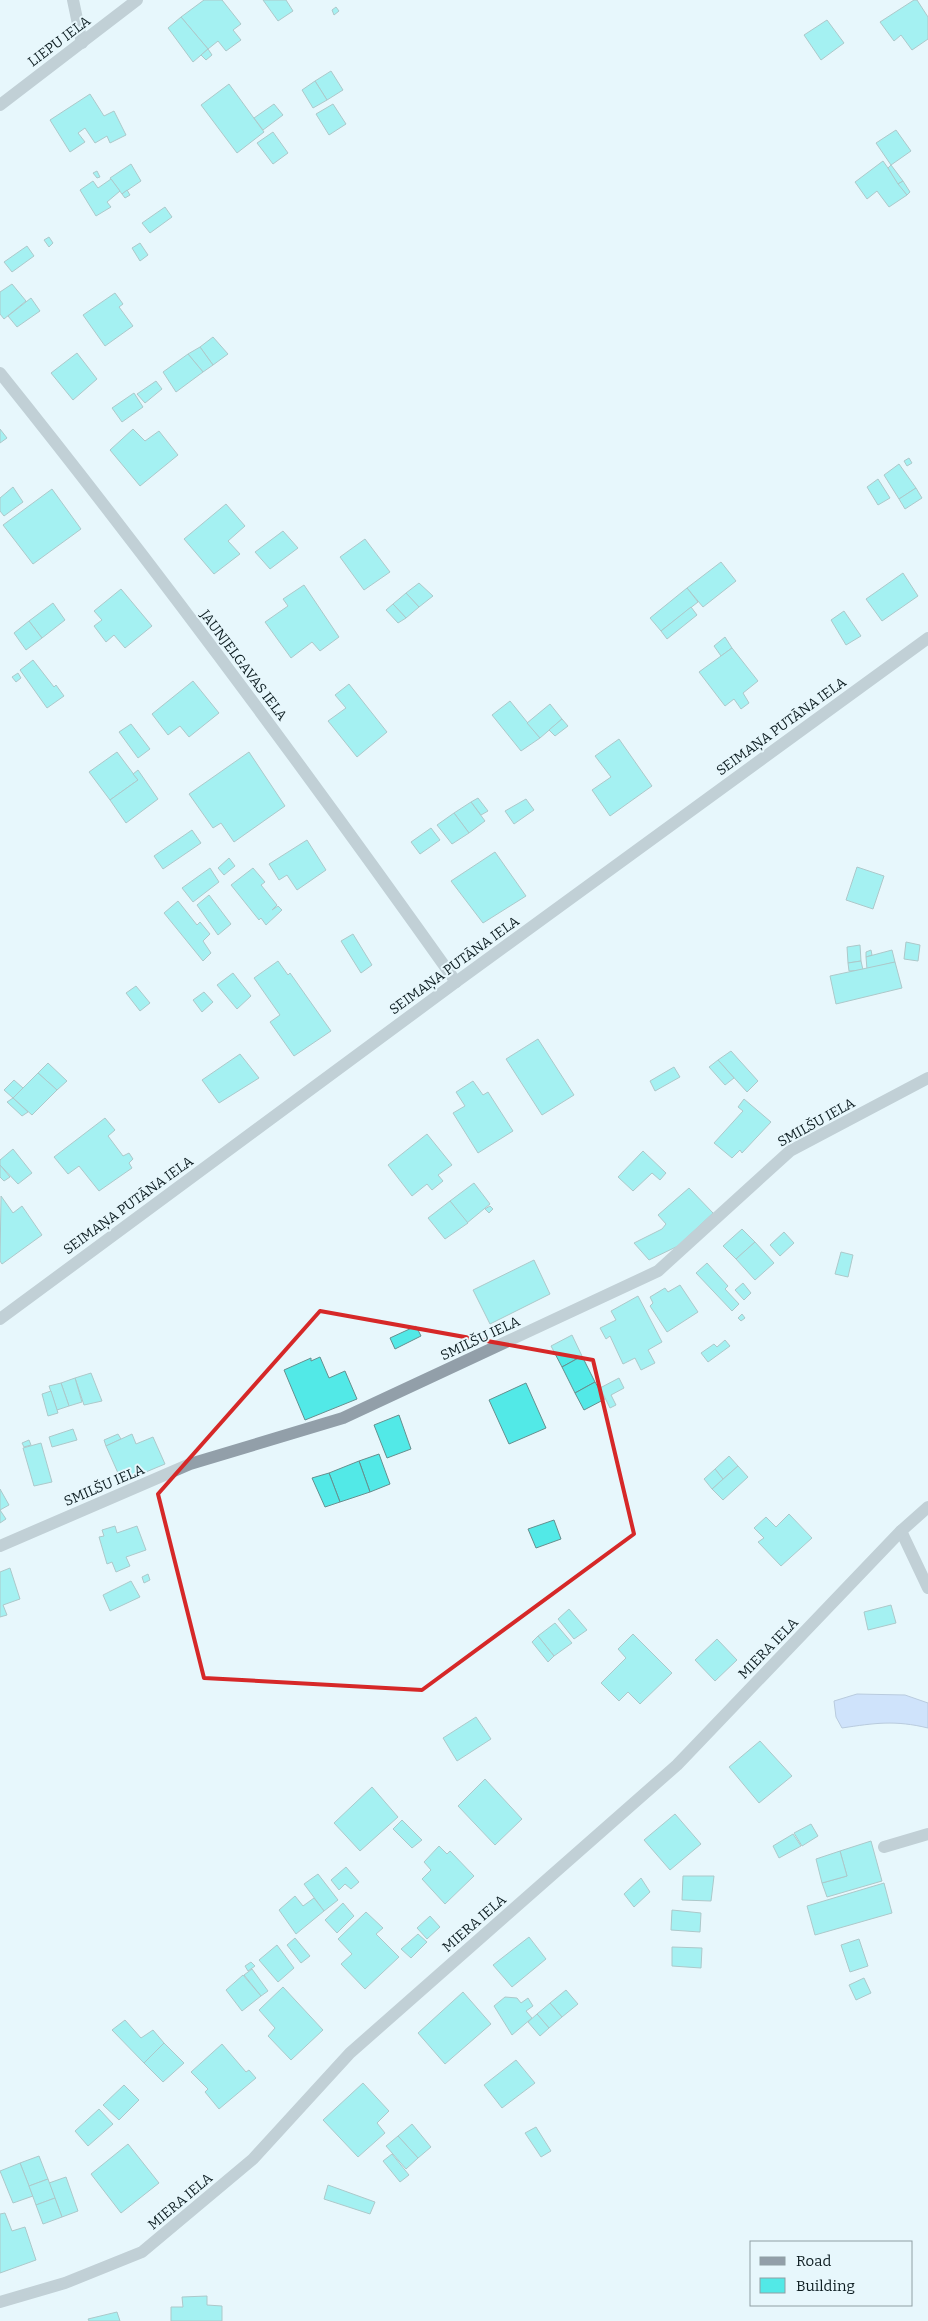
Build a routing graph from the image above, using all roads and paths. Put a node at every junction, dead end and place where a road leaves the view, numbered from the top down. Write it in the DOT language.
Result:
graph roads {
  1 [pos="73,0"];
  2 [pos="137,0"];
  3 [pos="82,43"];
  4 [pos="0,105"];
  5 [pos="0,373"];
  6 [pos="928,638"];
  7 [pos="456,982"];
  8 [pos="928,1078"];
  9 [pos="0,1319"];
  10 [pos="928,1507"];
  11 [pos="901,1531"];
  12 [pos="0,1546"];
  13 [pos="928,1588"];
  14 [pos="928,1834"];
  15 [pos="884,1847"];
  16 [pos="0,2302"];
  1 -- 3 [label="street"];
  2 -- 3 [label="street, LIEPU IELA"];
  3 -- 4 [label="street, LIEPU IELA"];
  5 -- 7 [label="street, JAUNJELGAVAS IELA"];
  6 -- 7 [label="street, SEIMAŅA PUTĀNA IELA"];
  7 -- 9 [label="street, SEIMAŅA PUTĀNA IELA"];
  8 -- 12 [label="street, SMILŠU IELA"];
  10 -- 11 [label="street, MIERA IELA"];
  11 -- 13 [label="street"];
  11 -- 16 [label="street, MIERA IELA"];
  14 -- 15 [label="street"];
}
